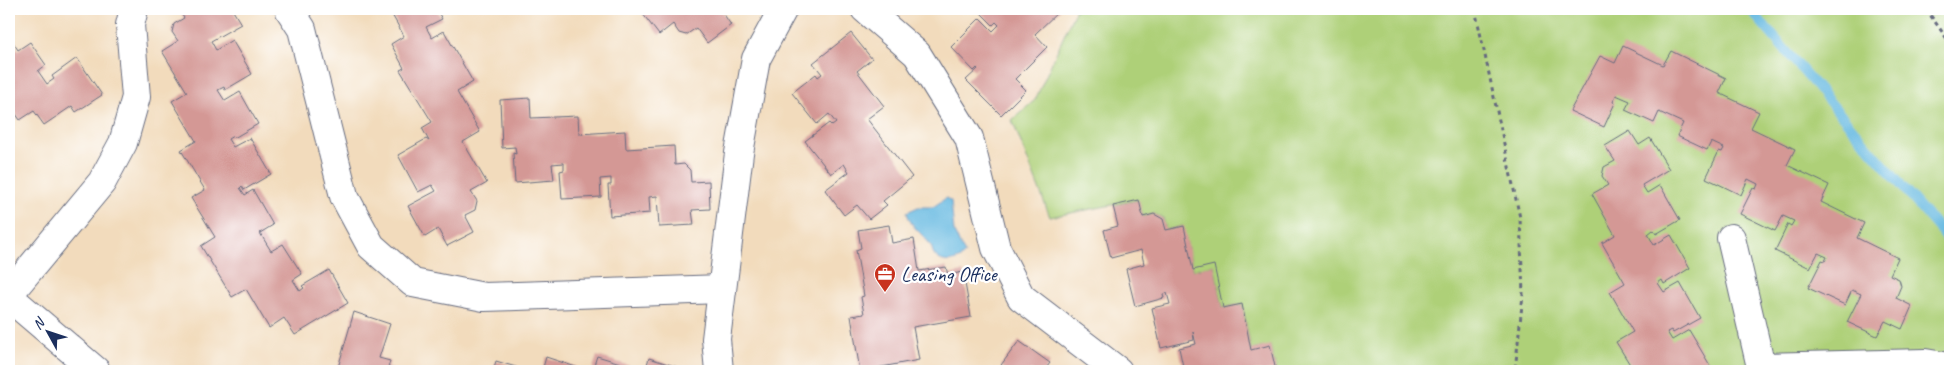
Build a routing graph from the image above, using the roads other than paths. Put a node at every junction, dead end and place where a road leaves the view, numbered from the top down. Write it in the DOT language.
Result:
graph roads {
  1 [pos="289,9"];
  2 [pos="783,9"];
  3 [pos="865,9"];
  4 [pos="125,14"];
  5 [pos="1731,238"];
  6 [pos="722,289"];
  7 [pos="9,295"];
  8 [pos="1763,369"];
  9 [pos="1950,370"];
  10 [pos="96,371"];
  11 [pos="719,371"];
  12 [pos="1118,371"];
  1 -- 6 [label="street"];
  2 -- 6 [label="street"];
  3 -- 12 [label="street"];
  4 -- 7 [label="street"];
  5 -- 8 [label="street"];
  6 -- 11 [label="street"];
  7 -- 10 [label="street"];
  8 -- 9 [label="street"];
}
